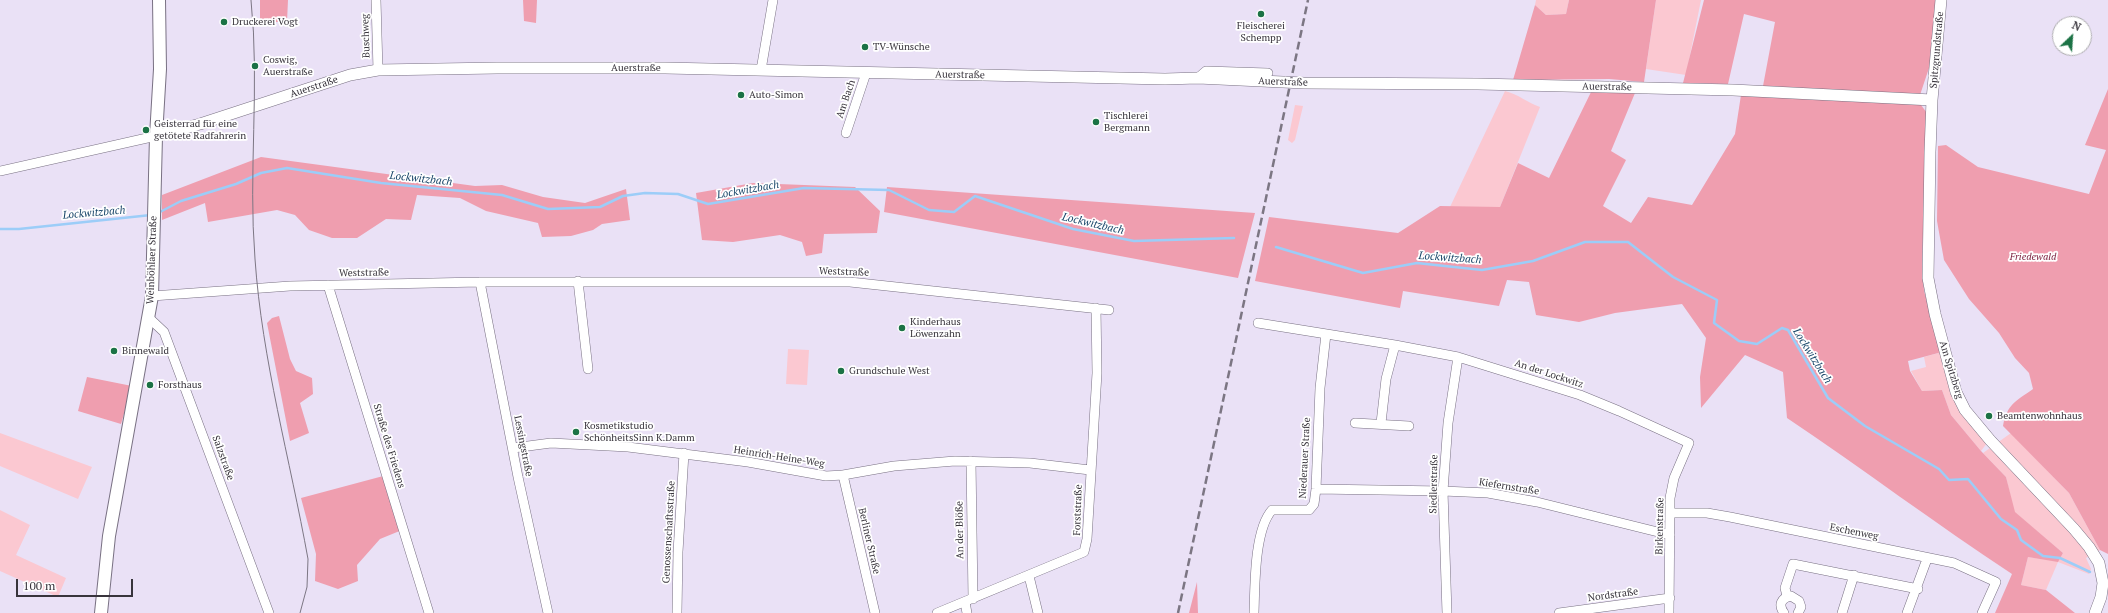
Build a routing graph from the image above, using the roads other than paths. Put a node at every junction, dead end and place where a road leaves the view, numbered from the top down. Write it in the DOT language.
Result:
graph roads {
  1 [pos="159,0"];
  2 [pos="376,0"];
  3 [pos="773,0"];
  4 [pos="1941,0"];
  5 [pos="378,70"];
  6 [pos="761,70"];
  7 [pos="866,73"];
  8 [pos="1268,73"];
  9 [pos="1198,78"];
  10 [pos="1932,100"];
  11 [pos="846,133"];
  12 [pos="156,136"];
  13 [pos="0,171"];
  14 [pos="578,281"];
  15 [pos="480,282"];
  16 [pos="328,285"];
  17 [pos="152,296"];
  18 [pos="1096,308"];
  19 [pos="1109,310"];
  20 [pos="148,317"];
  21 [pos="1258,323"];
  22 [pos="1326,334"];
  23 [pos="1395,345"];
  24 [pos="1458,357"];
  25 [pos="588,369"];
  26 [pos="1355,423"];
  27 [pos="1381,423"];
  28 [pos="1409,426"];
  29 [pos="1689,443"];
  30 [pos="512,448"];
  31 [pos="684,453"];
  32 [pos="971,461"];
  33 [pos="1090,470"];
  34 [pos="843,475"];
  35 [pos="1316,490"];
  36 [pos="1443,491"];
  37 [pos="1671,513"];
  38 [pos="1670,535"];
  39 [pos="1927,559"];
  40 [pos="1854,575"];
  41 [pos="1029,576"];
  42 [pos="1918,589"];
  43 [pos="1788,596"];
  44 [pos="1670,598"];
  45 [pos="969,601"];
  46 [pos="101,613"];
  47 [pos="269,613"];
  48 [pos="429,613"];
  49 [pos="548,613"];
  50 [pos="677,613"];
  51 [pos="875,613"];
  52 [pos="937,613"];
  53 [pos="967,613"];
  54 [pos="1038,613"];
  55 [pos="1254,613"];
  56 [pos="1448,613"];
  57 [pos="1559,613"];
  58 [pos="1669,613"];
  59 [pos="1784,613"];
  60 [pos="1798,613"];
  61 [pos="1842,613"];
  62 [pos="1907,613"];
  63 [pos="1982,613"];
  64 [pos="2095,613"];
  1 -- 12 [label="main road, Weinböhlaer Straße"];
  2 -- 5 [label="street, Buschweg"];
  3 -- 6 [label="street"];
  4 -- 10 [label="street, Spitzgrundstraße"];
  5 -- 6 [label="street, Auerstraße"];
  5 -- 12 [label="street, Auerstraße"];
  6 -- 7 [label="street, Auerstraße"];
  7 -- 9 [label="street, Auerstraße"];
  7 -- 11 [label="street, Am Bach"];
  8 -- 9 [label="street"];
  9 -- 10 [label="street, Auerstraße"];
  10 -- 64 [label="street, Am Spitzberg"];
  12 -- 13 [label="street, Auerstraße"];
  12 -- 17 [label="main road, Weinböhlaer Straße"];
  14 -- 15 [label="street, Weststraße"];
  14 -- 18 [label="street, Weststraße"];
  14 -- 25 [label="street"];
  15 -- 16 [label="street, Weststraße"];
  15 -- 30 [label="street, Lessingstraße"];
  16 -- 17 [label="street, Weststraße"];
  16 -- 48 [label="street, Straße des Friedens"];
  17 -- 20 [label="main road, Weinböhlaer Straße"];
  18 -- 19 [label="street, Weststraße"];
  18 -- 33 [label="street, Forststraße"];
  20 -- 46 [label="main road, Weinböhlaer Straße"];
  20 -- 47 [label="street, Salzstraße"];
  21 -- 22 [label="street, An der Lockwitz"];
  22 -- 23 [label="street, An der Lockwitz"];
  22 -- 35 [label="street, Niederauer Straße"];
  23 -- 24 [label="street, An der Lockwitz"];
  23 -- 27 [label="street"];
  24 -- 29 [label="street, An der Lockwitz"];
  24 -- 36 [label="street, Siedlerstraße"];
  26 -- 27 [label="street"];
  27 -- 28 [label="street"];
  29 -- 37 [label="street, Birkenstraße"];
  30 -- 31 [label="street, Heinrich-Heine-Weg"];
  30 -- 49 [label="street, Lessingstraße"];
  31 -- 34 [label="street, Heinrich-Heine-Weg"];
  31 -- 50 [label="street, Genossenschaftsstraße"];
  32 -- 33 [label="street, Heinrich-Heine-Weg"];
  32 -- 34 [label="street, Heinrich-Heine-Weg"];
  32 -- 45 [label="street, An der Blöße"];
  33 -- 41 [label="street, Forststraße"];
  34 -- 51 [label="street, Berliner Straße"];
  35 -- 36 [label="street, Kiefernstraße"];
  35 -- 55 [label="street, Niederauer Straße"];
  36 -- 38 [label="street, Kiefernstraße"];
  36 -- 56 [label="street, Siedlerstraße"];
  37 -- 38 [label="street, Birkenstraße"];
  37 -- 39 [label="street, Eschenweg"];
  38 -- 44 [label="street, Birkenstraße"];
  39 -- 42 [label="street"];
  39 -- 63 [label="street, Eschenweg"];
  40 -- 42 [label="street"];
  40 -- 43 [label="street"];
  40 -- 61 [label="street"];
  41 -- 45 [label="street, Forststraße"];
  41 -- 54 [label="street"];
  42 -- 62 [label="street"];
  43 -- 59 [label="street"];
  43 -- 60 [label="street"];
  44 -- 57 [label="street, Nordstraße"];
  44 -- 58 [label="street, Birkenstraße"];
  45 -- 52 [label="street, Forststraße"];
  45 -- 53 [label="street, An der Blöße"];
}
